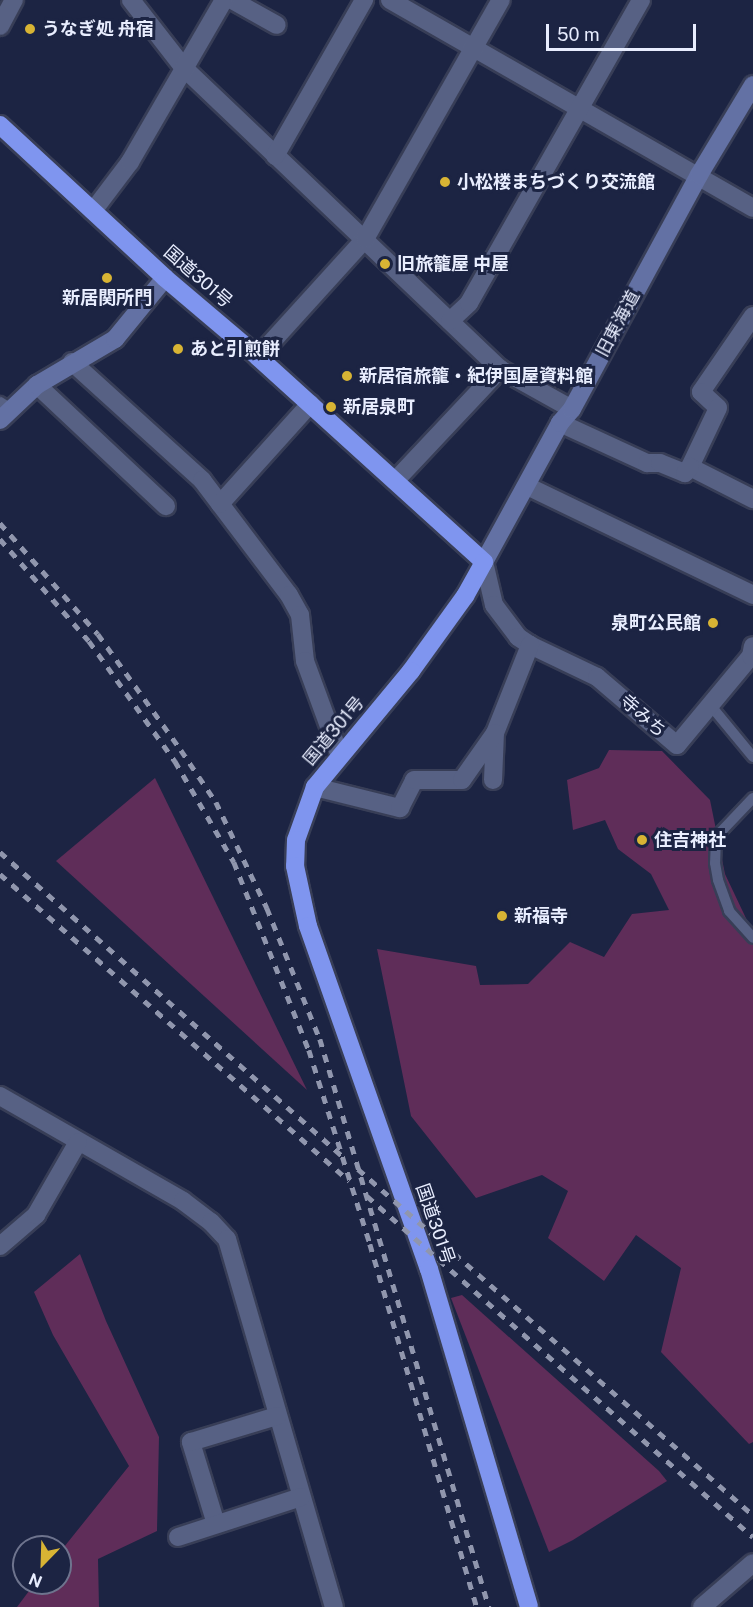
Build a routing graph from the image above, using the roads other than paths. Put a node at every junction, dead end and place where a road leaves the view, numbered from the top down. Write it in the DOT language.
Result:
graph roads {
  1 [pos="14,0"];
  2 [pos="131,0"];
  3 [pos="224,0"];
  4 [pos="232,0"];
  5 [pos="364,0"];
  6 [pos="390,0"];
  7 [pos="501,0"];
  8 [pos="641,0"];
  9 [pos="277,24"];
  10 [pos="0,26"];
  11 [pos="473,48"];
  12 [pos="184,68"];
  13 [pos="753,85"];
  14 [pos="578,108"];
  15 [pos="0,125"];
  16 [pos="275,156"];
  17 [pos="699,175"];
  18 [pos="753,208"];
  19 [pos="93,211"];
  20 [pos="364,239"];
  21 [pos="165,278"];
  22 [pos="753,316"];
  23 [pos="450,321"];
  24 [pos="258,357"];
  25 [pos="72,362"];
  26 [pos="500,369"];
  27 [pos="37,385"];
  28 [pos="310,404"];
  29 [pos="572,409"];
  30 [pos="4,410"];
  31 [pos="560,423"];
  32 [pos="690,468"];
  33 [pos="395,481"];
  34 [pos="527,486"];
  35 [pos="753,499"];
  36 [pos="220,504"];
  37 [pos="166,506"];
  38 [pos="484,562"];
  39 [pos="753,595"];
  40 [pos="530,645"];
  41 [pos="753,646"];
  42 [pos="711,706"];
  43 [pos="495,733"];
  44 [pos="340,756"];
  45 [pos="753,758"];
  46 [pos="493,780"];
  47 [pos="315,787"];
  48 [pos="753,798"];
  49 [pos="753,938"];
  50 [pos="0,1096"];
  51 [pos="78,1142"];
  52 [pos="0,1246"];
  53 [pos="277,1416"];
  54 [pos="301,1497"];
  55 [pos="216,1524"];
  56 [pos="178,1536"];
  57 [pos="753,1563"];
  58 [pos="334,1607"];
  59 [pos="529,1607"];
  60 [pos="702,1607"];
  1 -- 10 [label="street"];
  2 -- 12 [label="street"];
  3 -- 12 [label="street"];
  4 -- 9 [label="street"];
  5 -- 16 [label="street"];
  6 -- 11 [label="street"];
  7 -- 11 [label="street"];
  8 -- 14 [label="street"];
  11 -- 14 [label="street"];
  11 -- 20 [label="street"];
  12 -- 16 [label="street"];
  12 -- 19 [label="street"];
  13 -- 17 [label="street, 旧東海道"];
  14 -- 17 [label="street"];
  14 -- 23 [label="street"];
  15 -- 19 [label="highway, 国道301号"];
  16 -- 20 [label="street"];
  17 -- 18 [label="street"];
  17 -- 29 [label="street, 旧東海道"];
  19 -- 21 [label="highway, 国道301号"];
  20 -- 23 [label="street"];
  20 -- 24 [label="street"];
  21 -- 24 [label="highway, 国道301号"];
  21 -- 25 [label="street"];
  22 -- 32 [label="street"];
  23 -- 26 [label="street"];
  24 -- 28 [label="highway, 国道301号"];
  25 -- 27 [label="street"];
  25 -- 36 [label="street"];
  26 -- 29 [label="street"];
  26 -- 33 [label="street"];
  27 -- 30 [label="street"];
  27 -- 37 [label="street"];
  28 -- 33 [label="highway, 国道301号"];
  28 -- 36 [label="street"];
  29 -- 31 [label="street, 旧東海道"];
  31 -- 32 [label="street"];
  31 -- 34 [label="street, 旧東海道"];
  32 -- 35 [label="street"];
  33 -- 38 [label="highway, 国道301号"];
  34 -- 38 [label="street, 旧東海道"];
  34 -- 39 [label="street"];
  36 -- 44 [label="street"];
  38 -- 40 [label="street"];
  38 -- 44 [label="highway, 国道301号"];
  40 -- 42 [label="street, 寺みち"];
  40 -- 43 [label="street"];
  41 -- 42 [label="street, 寺みち"];
  42 -- 45 [label="lane"];
  43 -- 46 [label="street"];
  43 -- 47 [label="street"];
  44 -- 47 [label="highway, 国道301号"];
  47 -- 59 [label="highway, 国道301号"];
  48 -- 49 [label="lane"];
  50 -- 51 [label="street"];
  51 -- 52 [label="street"];
  51 -- 53 [label="street"];
  53 -- 54 [label="street"];
  53 -- 55 [label="street"];
  54 -- 55 [label="street"];
  54 -- 58 [label="street"];
  55 -- 56 [label="street"];
  57 -- 60 [label="street"];
}
